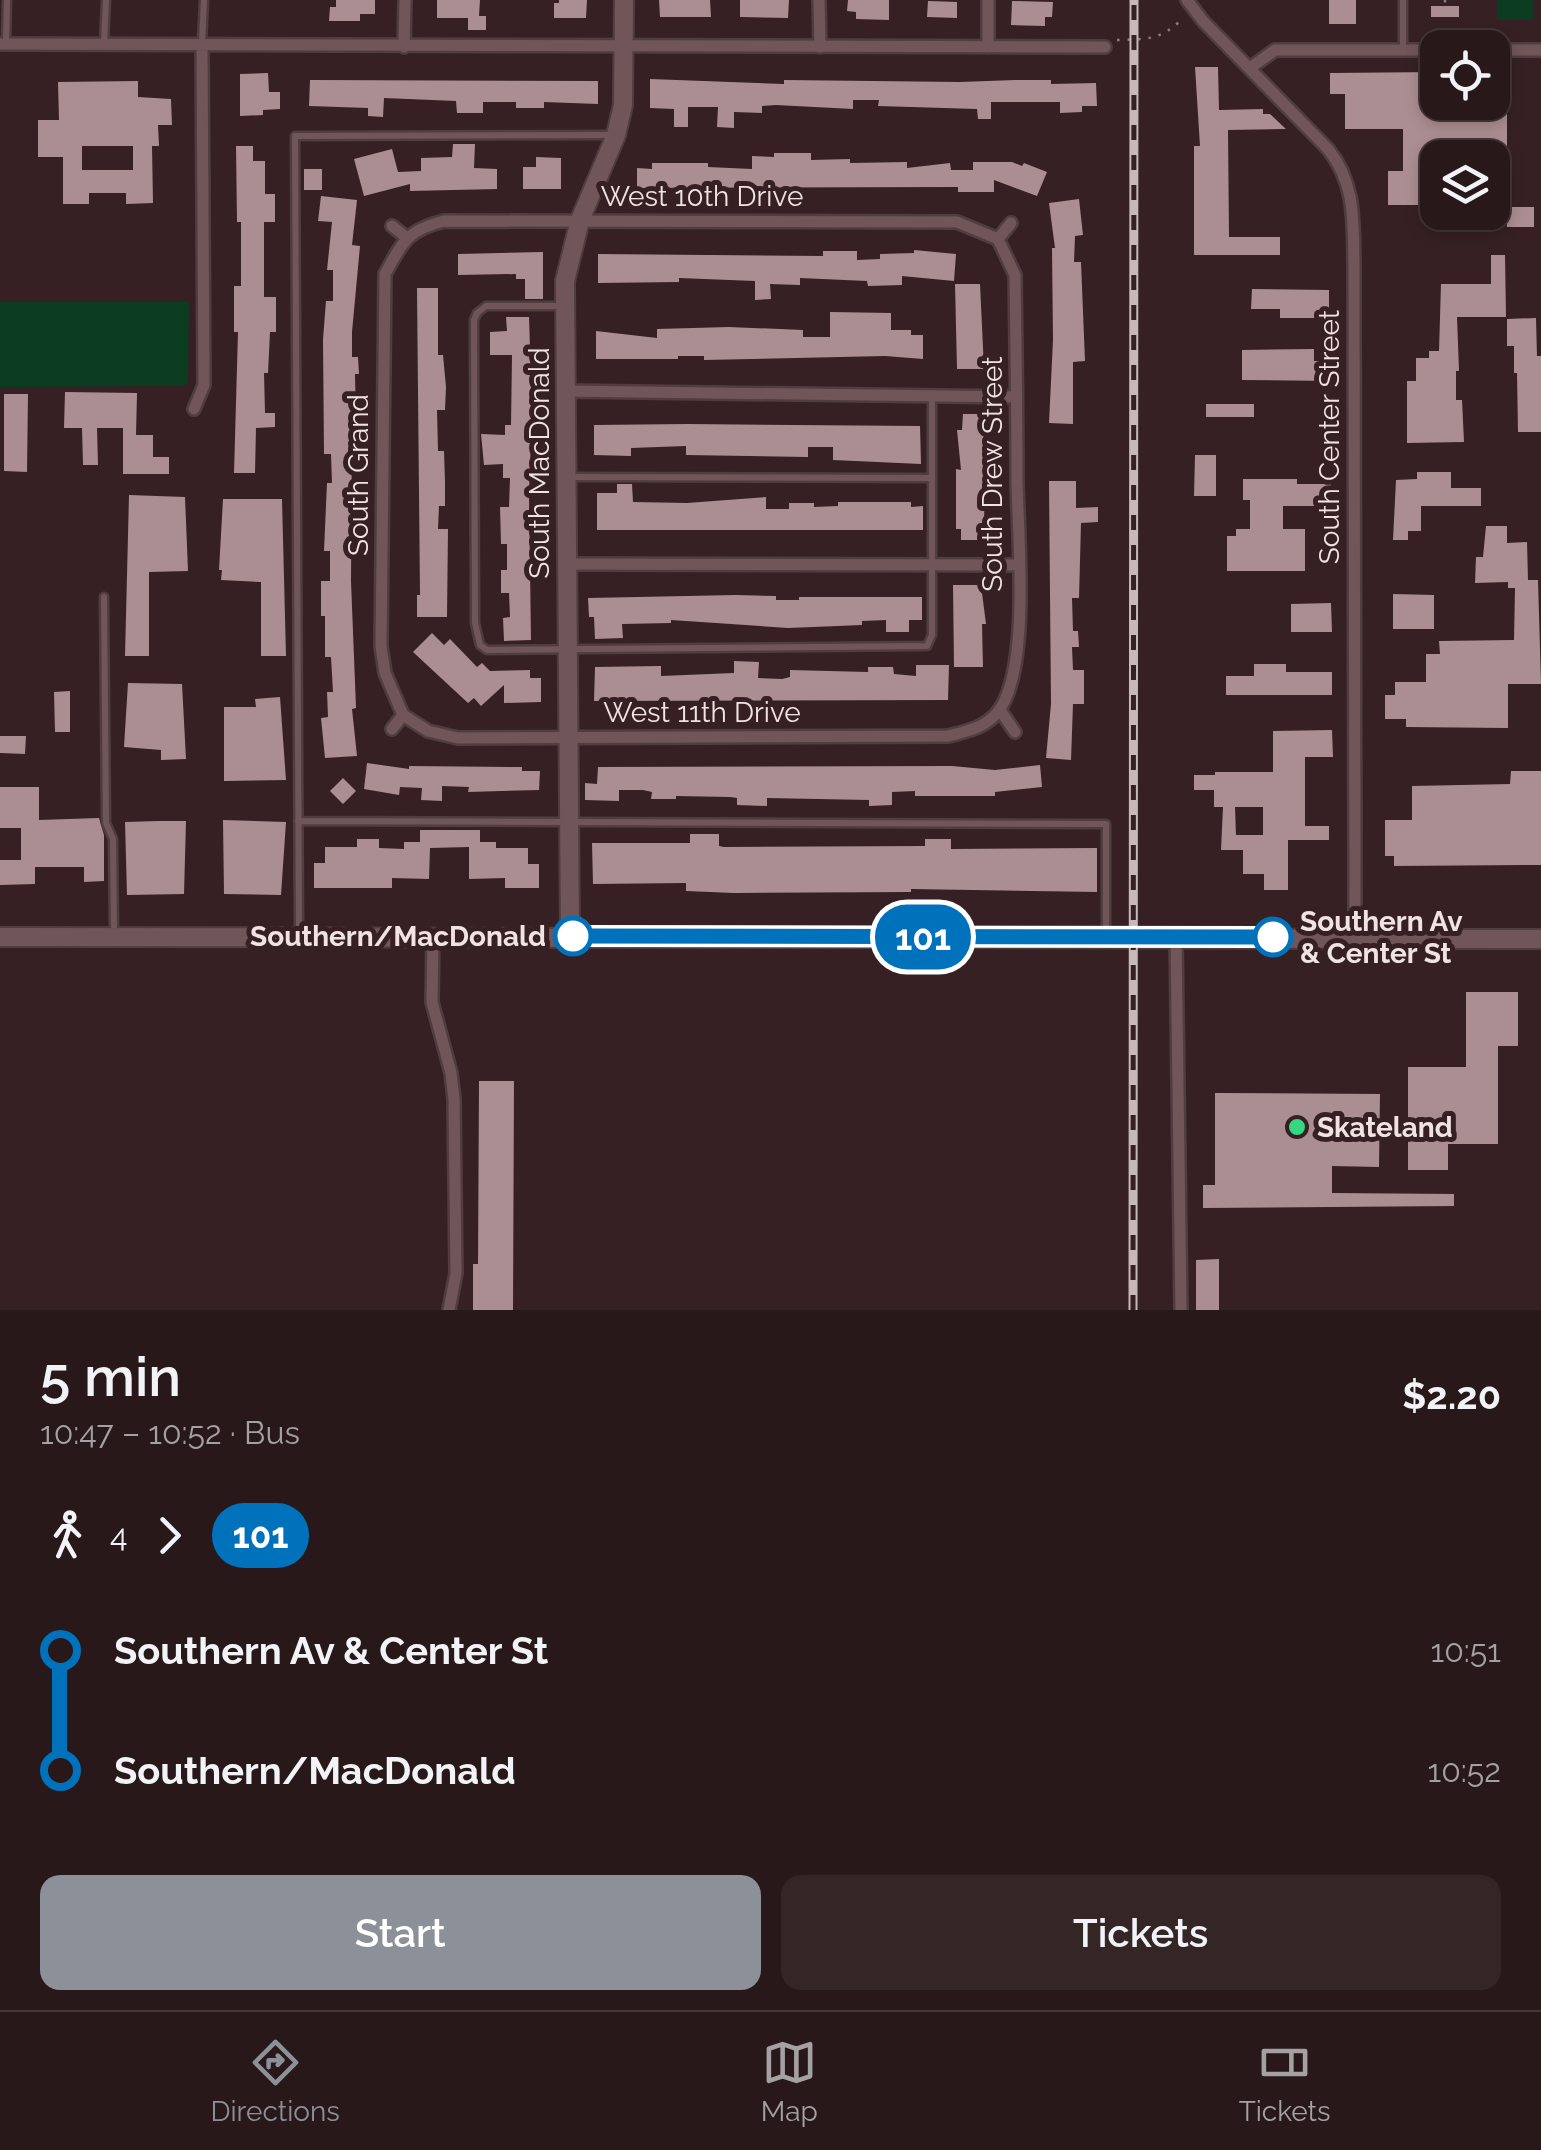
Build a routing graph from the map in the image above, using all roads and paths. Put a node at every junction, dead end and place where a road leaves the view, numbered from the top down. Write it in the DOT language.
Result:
graph roads {
  1 [pos="7,0"];
  2 [pos="106,0"];
  3 [pos="204,0"];
  4 [pos="405,0"];
  5 [pos="624,0"];
  6 [pos="819,0"];
  7 [pos="988,0"];
  8 [pos="1187,0"];
  9 [pos="1403,0"];
  10 [pos="1179,22"];
  11 [pos="1110,43"];
  12 [pos="3,44"];
  13 [pos="104,44"];
  14 [pos="202,44"];
  15 [pos="625,46"];
  16 [pos="404,47"];
  17 [pos="820,47"];
  18 [pos="988,47"];
  19 [pos="1403,50"];
  20 [pos="1420,50"];
  21 [pos="1510,50"];
  22 [pos="1541,50"];
  23 [pos="1250,68"];
  24 [pos="616,135"];
  25 [pos="580,220"];
  26 [pos="1011,223"];
  27 [pos="392,226"];
  28 [pos="406,237"];
  29 [pos="998,239"];
  30 [pos="566,306"];
  31 [pos="566,391"];
  32 [pos="932,396"];
  33 [pos="1016,397"];
  34 [pos="194,409"];
  35 [pos="566,477"];
  36 [pos="932,478"];
  37 [pos="566,564"];
  38 [pos="931,565"];
  39 [pos="1018,566"];
  40 [pos="104,597"];
  41 [pos="567,648"];
  42 [pos="1000,710"];
  43 [pos="403,715"];
  44 [pos="392,728"];
  45 [pos="1015,732"];
  46 [pos="568,738"];
  47 [pos="298,821"];
  48 [pos="568,823"];
  49 [pos="299,936"];
  50 [pos="433,936"];
  51 [pos="570,936"];
  52 [pos="114,937"];
  53 [pos="1106,937"];
  54 [pos="1176,937"];
  55 [pos="0,938"];
  56 [pos="1355,938"];
  57 [pos="1541,939"];
  58 [pos="450,1310"];
  59 [pos="1181,1310"];
  1 -- 12 [label="lane"];
  2 -- 13 [label="lane"];
  3 -- 14 [label="lane"];
  4 -- 16 [label="street"];
  5 -- 15 [label="main road, South MacDonald"];
  6 -- 17 [label="street"];
  7 -- 18 [label="street"];
  8 -- 23 [label="street, South Center Street"];
  9 -- 19 [label="lane"];
  10 -- 11 [label="path"];
  11 -- 18 [label="street"];
  12 -- 13 [label="street"];
  13 -- 14 [label="street"];
  14 -- 16 [label="street"];
  14 -- 34 [label="street"];
  15 -- 16 [label="street"];
  15 -- 17 [label="street"];
  15 -- 24 [label="main road, South MacDonald"];
  17 -- 18 [label="street"];
  19 -- 20 [label="street"];
  19 -- 23 [label="street"];
  21 -- 22 [label="street"];
  23 -- 56 [label="street, South Center Street"];
  24 -- 25 [label="main road, South MacDonald"];
  24 -- 47 [label="lane"];
  25 -- 28 [label="street, West 10th Drive"];
  25 -- 29 [label="street, West 10th Drive"];
  25 -- 30 [label="main road, South MacDonald"];
  26 -- 29 [label="street"];
  27 -- 28 [label="street"];
  28 -- 43 [label="street, South Grand"];
  29 -- 33 [label="street, South Drew Street"];
  30 -- 31 [label="main road, South MacDonald"];
  30 -- 41 [label="lane"];
  31 -- 32 [label="street"];
  31 -- 35 [label="main road, South MacDonald"];
  32 -- 33 [label="street"];
  32 -- 36 [label="lane"];
  33 -- 39 [label="street, South Drew Street"];
  35 -- 36 [label="lane"];
  35 -- 37 [label="main road, South MacDonald"];
  36 -- 38 [label="lane"];
  37 -- 38 [label="street"];
  37 -- 41 [label="main road, South MacDonald"];
  38 -- 39 [label="street"];
  38 -- 41 [label="lane"];
  39 -- 42 [label="street, South Drew Street"];
  40 -- 52 [label="lane"];
  41 -- 46 [label="main road, South MacDonald"];
  42 -- 45 [label="street"];
  42 -- 46 [label="street, West 11th Drive"];
  43 -- 44 [label="street"];
  43 -- 46 [label="street, West 11th Drive"];
  46 -- 48 [label="main road, South MacDonald"];
  47 -- 48 [label="lane"];
  47 -- 49 [label="lane"];
  48 -- 51 [label="main road, South MacDonald"];
  48 -- 53 [label="lane"];
  49 -- 50 [label="main road"];
  49 -- 52 [label="main road"];
  50 -- 51 [label="main road"];
  50 -- 58 [label="street"];
  51 -- 53 [label="main road"];
  52 -- 55 [label="main road"];
  53 -- 54 [label="main road"];
  54 -- 56 [label="main road"];
  54 -- 59 [label="street"];
  56 -- 57 [label="main road"];
}
